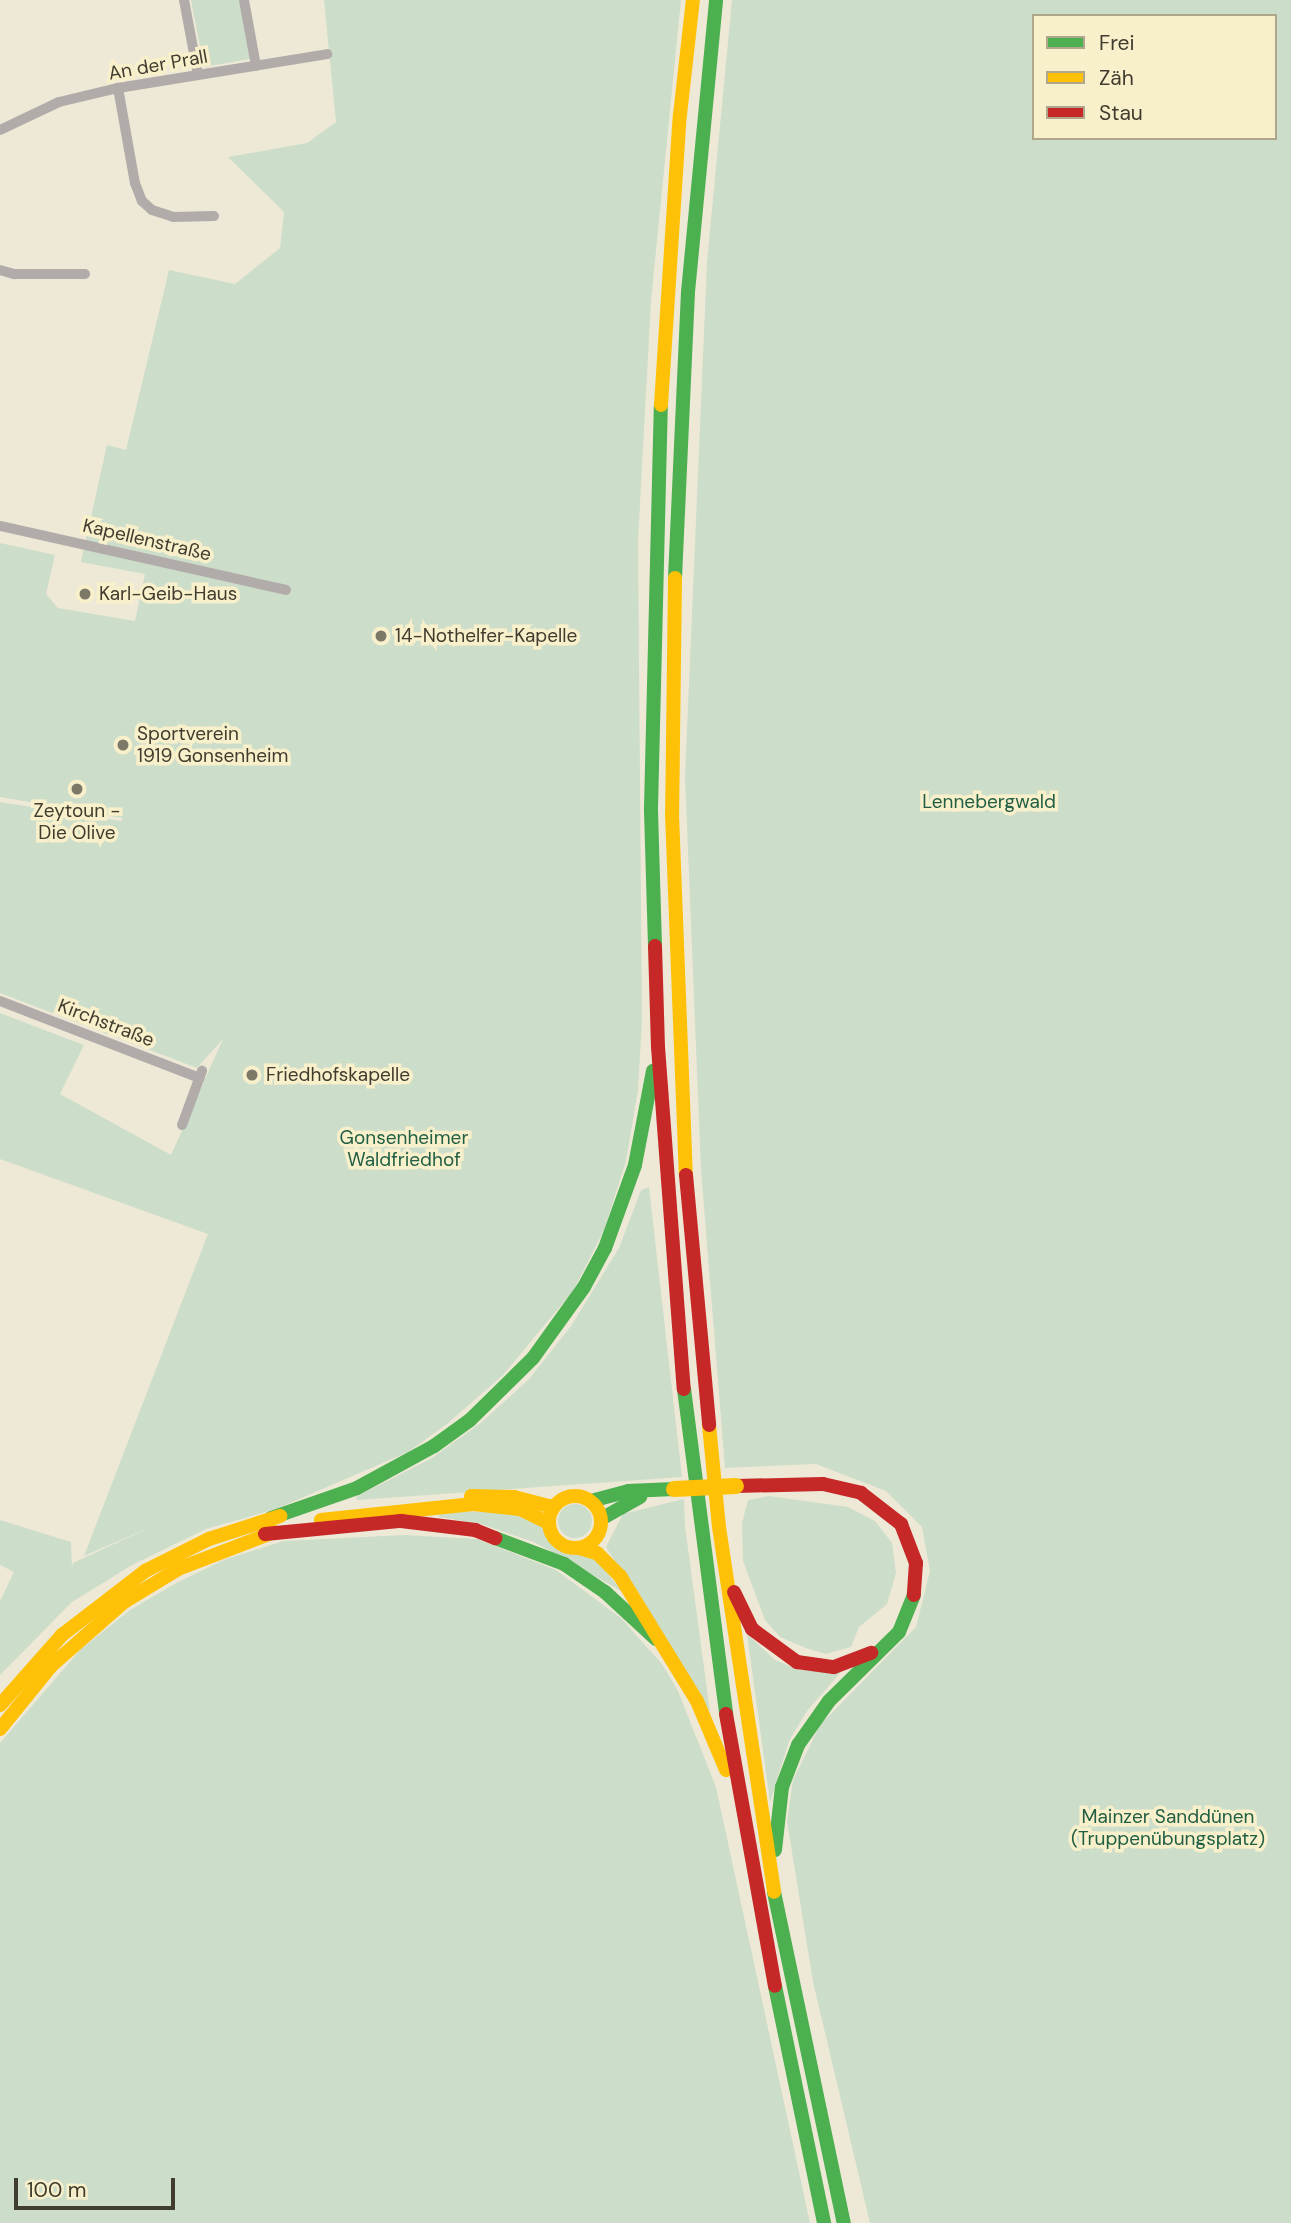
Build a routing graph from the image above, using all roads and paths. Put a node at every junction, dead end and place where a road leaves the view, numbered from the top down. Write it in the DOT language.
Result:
graph roads {
  1 [pos="184,0"];
  2 [pos="244,0"];
  3 [pos="693,0"];
  4 [pos="716,0"];
  5 [pos="327,54"];
  6 [pos="256,66"];
  7 [pos="198,75"];
  8 [pos="118,88"];
  9 [pos="0,130"];
  10 [pos="214,216"];
  11 [pos="0,270"];
  12 [pos="85,274"];
  13 [pos="0,526"];
  14 [pos="286,590"];
  15 [pos="0,1001"];
  16 [pos="658,1047"];
  17 [pos="182,1125"];
  18 [pos="674,1489"];
  19 [pos="591,1501"];
  20 [pos="553,1507"];
  21 [pos="271,1518"];
  22 [pos="601,1519"];
  23 [pos="549,1523"];
  24 [pos="265,1535"];
  25 [pos="579,1548"];
  26 [pos="726,1574"];
  27 [pos="899,1632"];
  28 [pos="656,1639"];
  29 [pos="0,1705"];
  30 [pos="0,1729"];
  31 [pos="740,1813"];
  32 [pos="773,1885"];
  33 [pos="824,2223"];
  34 [pos="844,2223"];
  1 -- 7 [label="street"];
  2 -- 6 [label="street"];
  3 -- 16 [label="main road"];
  4 -- 26 [label="main road"];
  5 -- 6 [label="street, An der Prall"];
  6 -- 7 [label="street, An der Prall"];
  7 -- 8 [label="street, An der Prall"];
  8 -- 9 [label="street, An der Prall"];
  8 -- 10 [label="street"];
  11 -- 12 [label="street"];
  13 -- 14 [label="street, Kapellenstraße"];
  15 -- 17 [label="street, Kirchstraße"];
  16 -- 21 [label="main road"];
  16 -- 31 [label="main road"];
  18 -- 19 [label="main road"];
  18 -- 22 [label="main road"];
  18 -- 27 [label="main road, bridge"];
  19 -- 20 [label="main road"];
  19 -- 22 [label="main road"];
  20 -- 21 [label="main road"];
  20 -- 23 [label="main road"];
  21 -- 29 [label="main road"];
  22 -- 25 [label="main road"];
  23 -- 24 [label="main road"];
  23 -- 25 [label="main road"];
  24 -- 28 [label="main road"];
  24 -- 30 [label="main road"];
  25 -- 28 [label="main road"];
  26 -- 27 [label="main road"];
  26 -- 32 [label="main road"];
  27 -- 32 [label="main road"];
  28 -- 31 [label="main road"];
  31 -- 33 [label="main road"];
  32 -- 34 [label="main road"];
}
